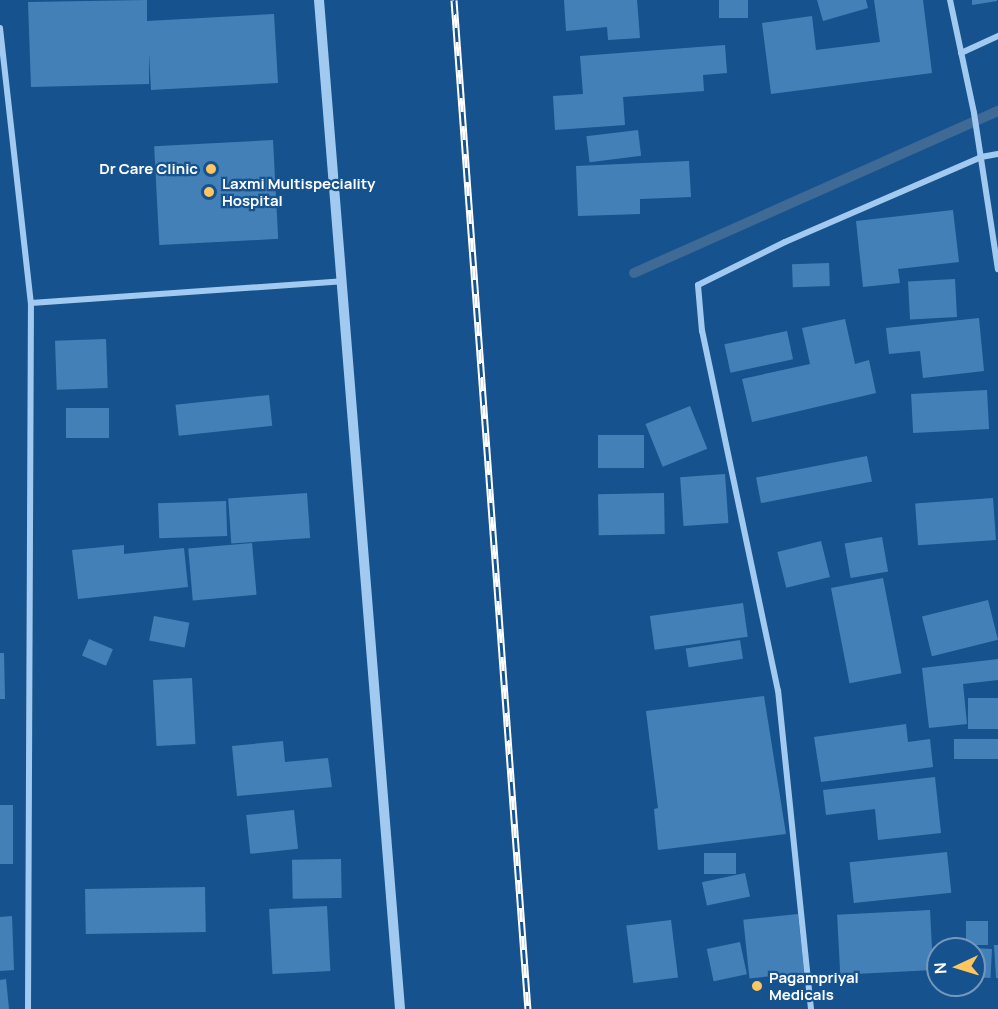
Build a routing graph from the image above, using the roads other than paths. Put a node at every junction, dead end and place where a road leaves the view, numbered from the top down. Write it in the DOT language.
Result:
graph roads {
  1 [pos="319,0"];
  2 [pos="950,0"];
  3 [pos="0,28"];
  4 [pos="998,36"];
  5 [pos="961,52"];
  6 [pos="998,154"];
  7 [pos="981,157"];
  8 [pos="998,269"];
  9 [pos="342,281"];
  10 [pos="31,303"];
  11 [pos="28,1009"];
  12 [pos="400,1009"];
  13 [pos="811,1009"];
  1 -- 9 [label="street"];
  2 -- 5 [label="street"];
  3 -- 10 [label="street"];
  4 -- 5 [label="street"];
  5 -- 7 [label="street"];
  6 -- 7 [label="street"];
  7 -- 8 [label="street"];
  7 -- 13 [label="street"];
  9 -- 10 [label="street"];
  9 -- 12 [label="street"];
  10 -- 11 [label="street"];
}
